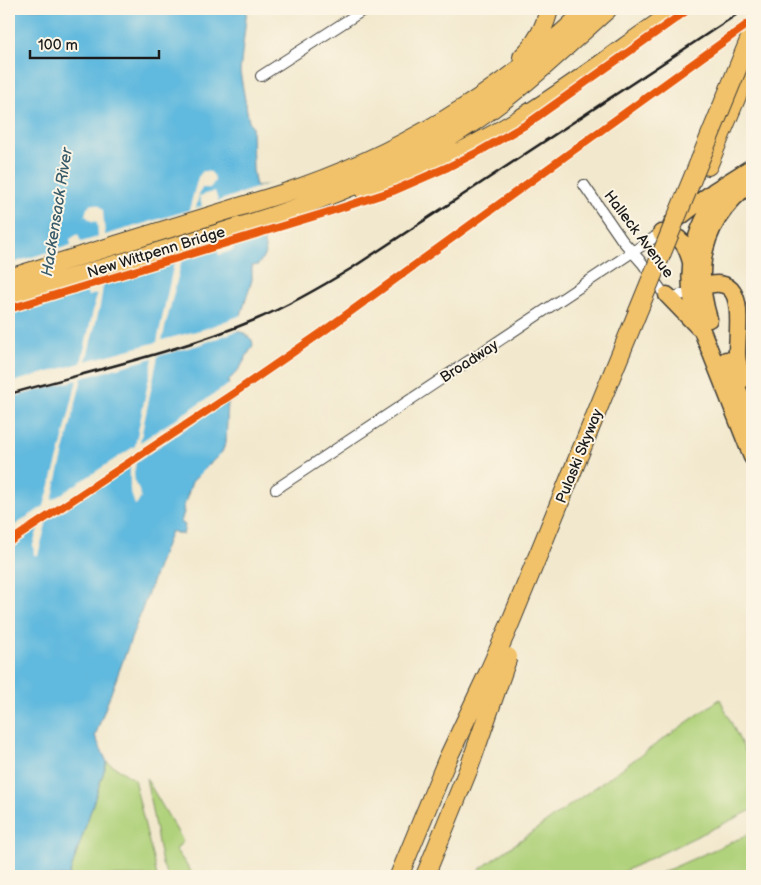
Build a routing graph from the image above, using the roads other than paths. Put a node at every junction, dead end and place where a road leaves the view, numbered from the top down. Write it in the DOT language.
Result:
graph roads {
  1 [pos="364,9"];
  2 [pos="550,9"];
  3 [pos="678,9"];
  4 [pos="599,11"];
  5 [pos="752,33"];
  6 [pos="752,60"];
  7 [pos="261,76"];
  8 [pos="486,91"];
  9 [pos="748,175"];
  10 [pos="584,185"];
  11 [pos="300,198"];
  12 [pos="263,220"];
  13 [pos="661,233"];
  14 [pos="632,253"];
  15 [pos="691,262"];
  16 [pos="12,276"];
  17 [pos="696,290"];
  18 [pos="667,295"];
  19 [pos="9,296"];
  20 [pos="703,333"];
  21 [pos="751,420"];
  22 [pos="752,457"];
  23 [pos="276,488"];
  24 [pos="399,876"];
  25 [pos="425,876"];
  1 -- 7 [label="street"];
  2 -- 8 [label="highway"];
  3 -- 12 [label="highway"];
  4 -- 8 [label="highway"];
  4 -- 11 [label="highway"];
  5 -- 24 [label="highway, Pulaski Skyway, bridge"];
  6 -- 25 [label="highway, Pulaski Skyway, bridge"];
  8 -- 11 [label="highway"];
  9 -- 13 [label="highway"];
  9 -- 15 [label="highway"];
  9 -- 17 [label="highway"];
  10 -- 14 [label="street, Halleck Avenue"];
  11 -- 12 [label="highway, New Wittpenn Bridge"];
  11 -- 16 [label="highway, New Wittpenn Bridge"];
  12 -- 19 [label="highway, New Wittpenn Bridge"];
  13 -- 14 [label="street, Broadway"];
  13 -- 15 [label="highway"];
  14 -- 18 [label="street, Halleck Avenue"];
  14 -- 23 [label="street, Broadway"];
  15 -- 17 [label="highway"];
  17 -- 18 [label="street, Halleck Avenue"];
  17 -- 20 [label="highway"];
  17 -- 21 [label="highway"];
  17 -- 21 [label="highway"];
  18 -- 20 [label="highway"];
  20 -- 22 [label="highway"];
}
